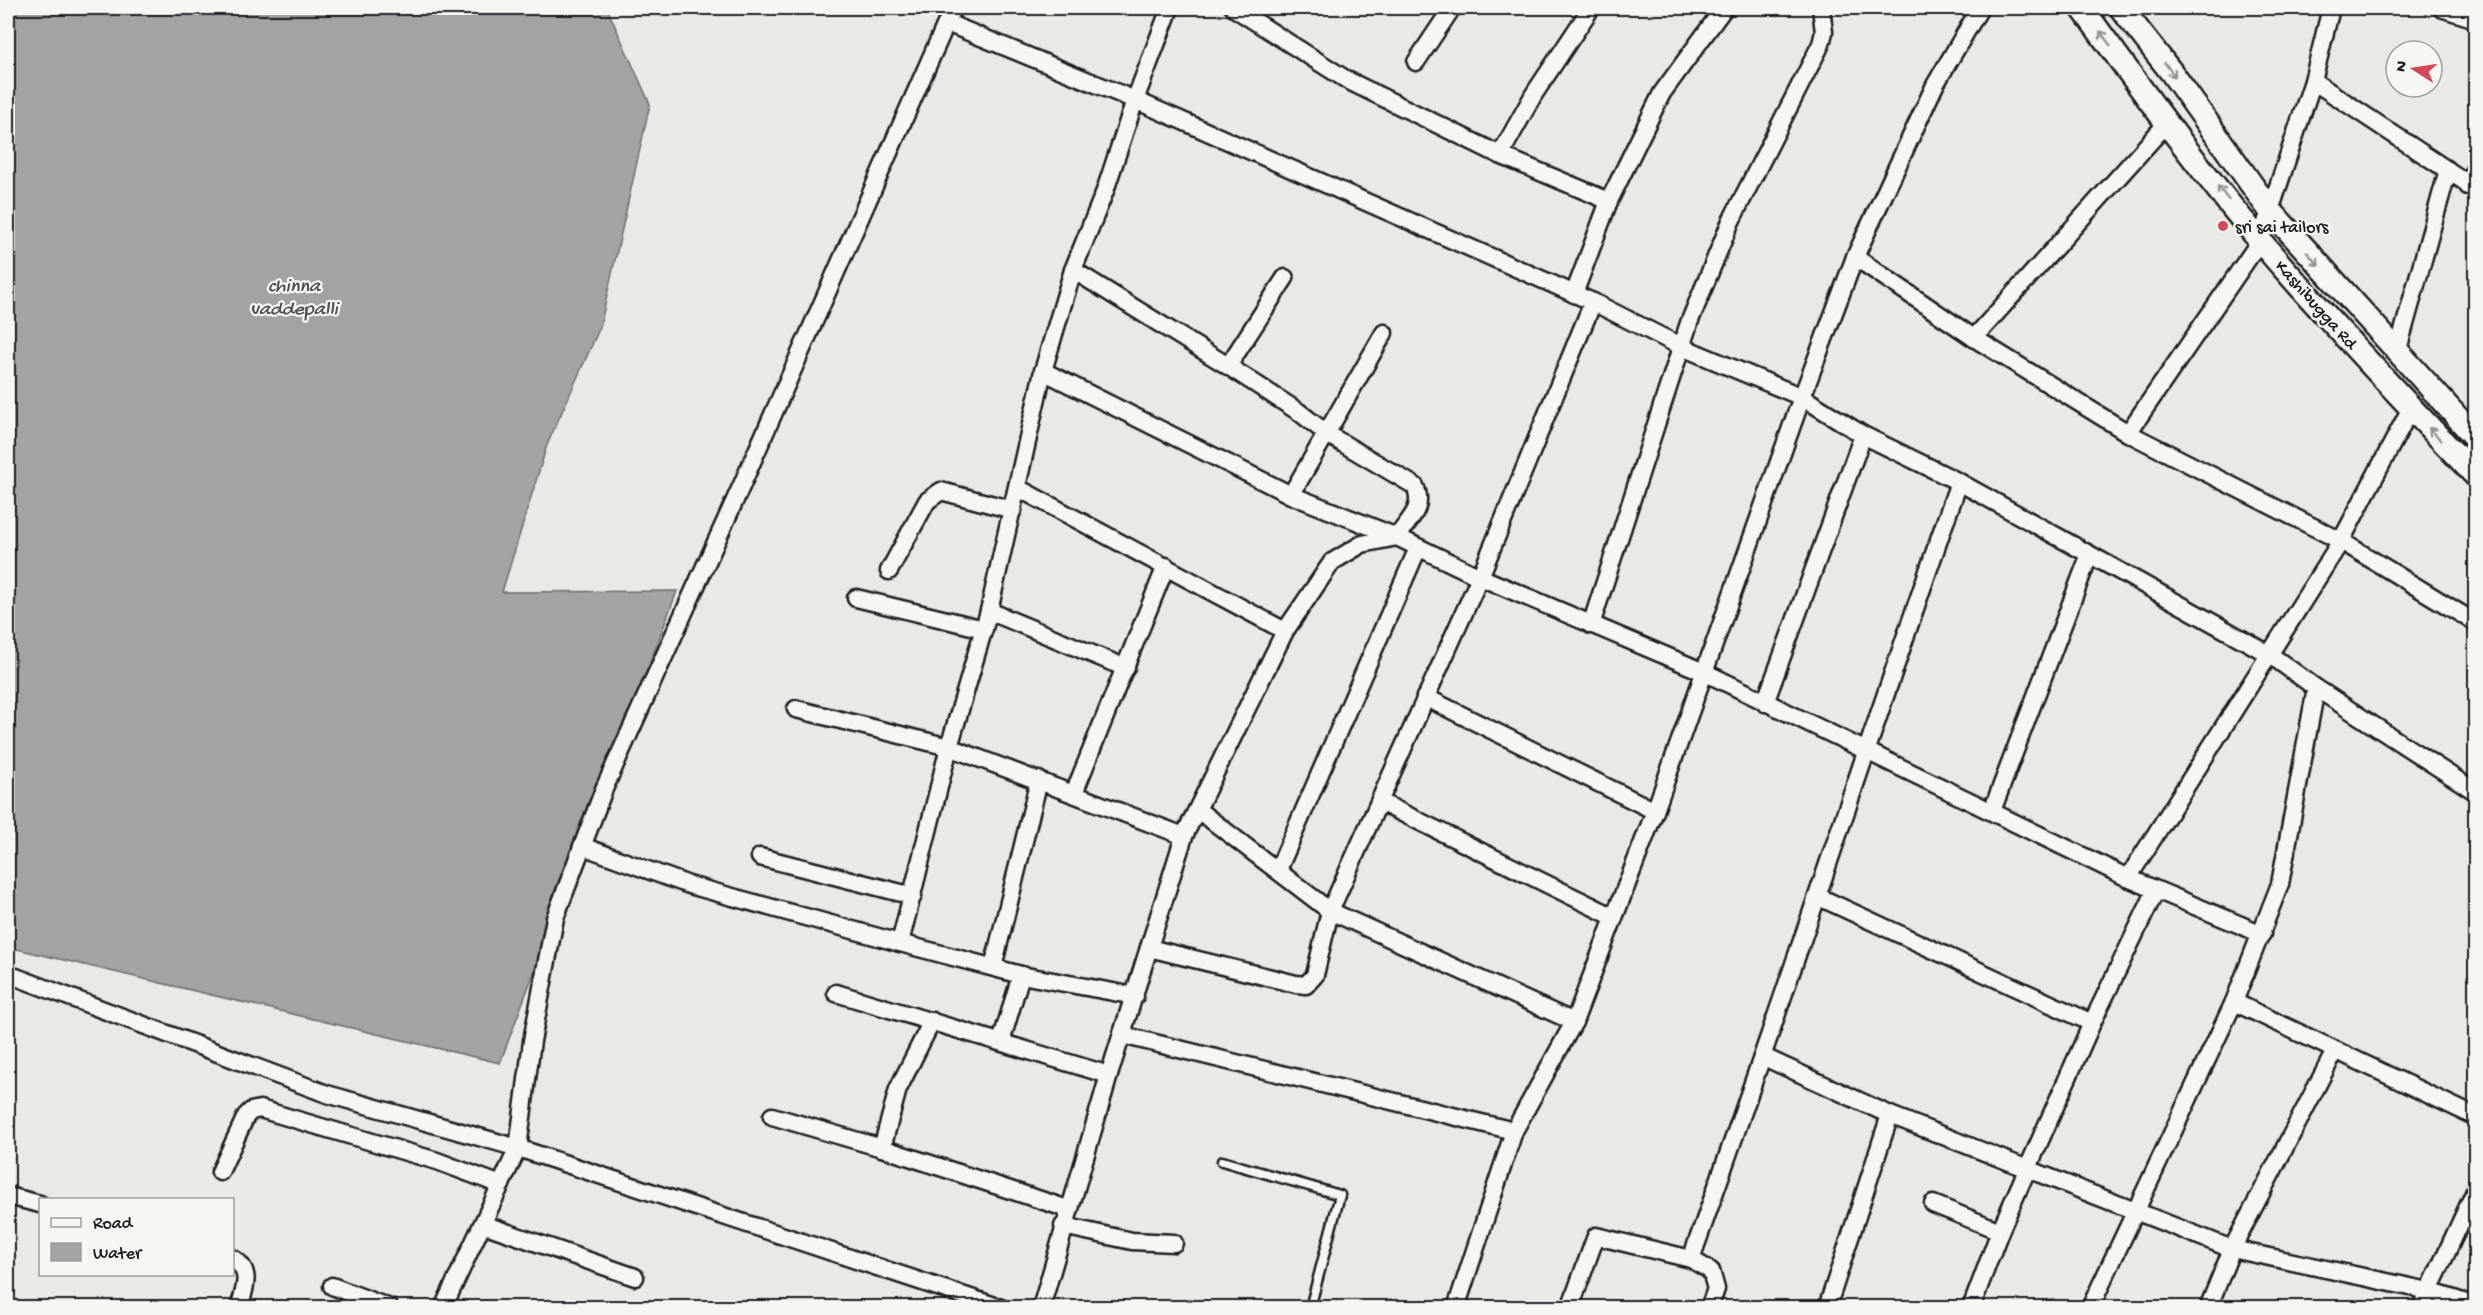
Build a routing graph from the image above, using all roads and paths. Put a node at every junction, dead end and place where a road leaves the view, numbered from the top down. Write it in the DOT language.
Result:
graph roads {
  1 [pos="1170,8"];
  2 [pos="1234,8"];
  3 [pos="1452,8"];
  4 [pos="1591,8"];
  5 [pos="1724,8"];
  6 [pos="1821,8"];
  7 [pos="1980,8"];
  8 [pos="2082,8"];
  9 [pos="2121,8"];
  10 [pos="2331,8"];
  11 [pos="2440,8"];
  12 [pos="950,15"];
  13 [pos="2475,19"];
  14 [pos="1416,62"];
  15 [pos="2313,81"];
  16 [pos="1135,100"];
  17 [pos="2167,123"];
  18 [pos="1500,155"];
  19 [pos="2475,166"];
  20 [pos="2448,170"];
  21 [pos="2472,187"];
  22 [pos="1609,201"];
  23 [pos="2269,209"];
  24 [pos="2260,240"];
  25 [pos="1855,257"];
  26 [pos="1073,270"];
  27 [pos="1285,278"];
  28 [pos="1574,294"];
  29 [pos="1593,302"];
  30 [pos="1384,333"];
  31 [pos="1974,338"];
  32 [pos="1682,346"];
  33 [pos="2397,353"];
  34 [pos="1228,366"];
  35 [pos="1043,371"];
  36 [pos="1802,397"];
  37 [pos="2411,408"];
  38 [pos="1327,434"];
  39 [pos="2128,434"];
  40 [pos="1863,435"];
  41 [pos="2475,438"];
  42 [pos="2475,476"];
  43 [pos="1959,482"];
  44 [pos="1018,489"];
  45 [pos="1291,495"];
  46 [pos="1013,510"];
  47 [pos="1397,537"];
  48 [pos="2342,541"];
  49 [pos="1418,548"];
  50 [pos="2089,556"];
  51 [pos="1166,566"];
  52 [pos="889,571"];
  53 [pos="1480,577"];
  54 [pos="856,598"];
  55 [pos="989,611"];
  56 [pos="2475,623"];
  57 [pos="1591,625"];
  58 [pos="984,629"];
  59 [pos="1285,632"];
  60 [pos="2269,654"];
  61 [pos="1126,668"];
  62 [pos="1704,672"];
  63 [pos="2316,688"];
  64 [pos="1425,697"];
  65 [pos="1765,703"];
  66 [pos="796,709"];
  67 [pos="949,747"];
  68 [pos="1865,749"];
  69 [pos="1039,780"];
  70 [pos="2475,792"];
  71 [pos="1074,793"];
  72 [pos="1380,802"];
  73 [pos="1198,810"];
  74 [pos="1655,811"];
  75 [pos="1992,811"];
  76 [pos="1184,836"];
  77 [pos="582,846"];
  78 [pos="760,857"];
  79 [pos="1278,870"];
  80 [pos="2128,878"];
  81 [pos="2156,890"];
  82 [pos="913,896"];
  83 [pos="1819,897"];
  84 [pos="1330,911"];
  85 [pos="1614,917"];
  86 [pos="2262,934"];
  87 [pos="900,944"];
  88 [pos="1149,948"];
  89 [pos="993,967"];
  90 [pos="8,974"];
  91 [pos="1021,975"];
  92 [pos="836,993"];
  93 [pos="1135,996"];
  94 [pos="2234,1002"];
  95 [pos="932,1021"];
  96 [pos="1574,1022"];
  97 [pos="2092,1023"];
  98 [pos="1122,1035"];
  99 [pos="1001,1042"];
  100 [pos="2335,1051"];
  101 [pos="1764,1058"];
  102 [pos="1109,1075"];
  103 [pos="1890,1115"];
  104 [pos="772,1116"];
  105 [pos="2475,1117"];
  106 [pos="1514,1131"];
  107 [pos="518,1148"];
  108 [pos="882,1148"];
  109 [pos="1222,1161"];
  110 [pos="2028,1168"];
  111 [pos="220,1172"];
  112 [pos="501,1185"];
  113 [pos="2475,1189"];
  114 [pos="8,1196"];
  115 [pos="1933,1203"];
  116 [pos="39,1204"];
  117 [pos="1068,1209"];
  118 [pos="2134,1210"];
  119 [pos="483,1224"];
  120 [pos="1063,1226"];
  121 [pos="2000,1231"];
  122 [pos="1174,1243"];
  123 [pos="2232,1249"];
  124 [pos="1692,1258"];
  125 [pos="234,1260"];
  126 [pos="635,1277"];
  127 [pos="332,1286"];
  128 [pos="2429,1291"];
  129 [pos="956,1301"];
  130 [pos="2475,1306"];
  131 [pos="239,1308"];
  132 [pos="390,1308"];
  133 [pos="443,1308"];
  134 [pos="1001,1308"];
  135 [pos="1041,1308"];
  136 [pos="1310,1308"];
  137 [pos="1456,1308"];
  138 [pos="1570,1308"];
  139 [pos="1709,1308"];
  140 [pos="1827,1308"];
  141 [pos="1971,1308"];
  142 [pos="2090,1308"];
  143 [pos="2208,1308"];
  144 [pos="2421,1308"];
  1 -- 16 [label="street"];
  2 -- 18 [label="street"];
  3 -- 14 [label="street"];
  4 -- 18 [label="street"];
  5 -- 22 [label="street"];
  6 -- 32 [label="street"];
  7 -- 25 [label="street"];
  17 -- 8 [label="main road, Kashibugga Rd, one-way"];
  9 -- 23 [label="main road, Kashibugga Rd, one-way"];
  10 -- 15 [label="street"];
  11 -- 13 [label="street"];
  12 -- 16 [label="street"];
  12 -- 77 [label="street"];
  15 -- 20 [label="street"];
  15 -- 23 [label="street"];
  16 -- 26 [label="street"];
  16 -- 28 [label="street"];
  24 -- 17 [label="main road, Kashibugga Rd, one-way"];
  17 -- 31 [label="street"];
  18 -- 22 [label="street"];
  19 -- 21 [label="street"];
  20 -- 21 [label="street"];
  20 -- 33 [label="street"];
  22 -- 28 [label="street"];
  23 -- 24 [label="street"];
  23 -- 33 [label="main road, Kashibugga Rd, one-way"];
  24 -- 37 [label="main road, Kashibugga Rd"];
  24 -- 39 [label="street"];
  25 -- 31 [label="street"];
  25 -- 36 [label="street"];
  26 -- 34 [label="street"];
  26 -- 35 [label="street"];
  27 -- 34 [label="street"];
  28 -- 29 [label="street"];
  29 -- 32 [label="street"];
  29 -- 53 [label="street"];
  30 -- 38 [label="street"];
  31 -- 39 [label="street"];
  32 -- 36 [label="street"];
  32 -- 57 [label="street"];
  33 -- 41 [label="main road, Kashibugga Rd"];
  34 -- 38 [label="street"];
  35 -- 44 [label="street"];
  35 -- 45 [label="street"];
  36 -- 40 [label="street"];
  36 -- 62 [label="street"];
  42 -- 37 [label="main road, Kashibugga Rd, one-way"];
  37 -- 48 [label="street"];
  38 -- 45 [label="street"];
  38 -- 47 [label="street"];
  39 -- 48 [label="street"];
  40 -- 43 [label="street"];
  40 -- 65 [label="street"];
  43 -- 50 [label="street"];
  43 -- 68 [label="street"];
  44 -- 46 [label="street"];
  44 -- 51 [label="street"];
  45 -- 47 [label="street"];
  46 -- 52 [label="street"];
  46 -- 55 [label="street"];
  47 -- 49 [label="street"];
  47 -- 59 [label="street"];
  48 -- 56 [label="street"];
  48 -- 60 [label="street"];
  49 -- 53 [label="street"];
  49 -- 79 [label="street"];
  50 -- 60 [label="street"];
  50 -- 75 [label="street"];
  51 -- 59 [label="street"];
  51 -- 61 [label="street"];
  53 -- 57 [label="street"];
  53 -- 64 [label="street"];
  54 -- 58 [label="street"];
  55 -- 58 [label="street"];
  55 -- 61 [label="street"];
  57 -- 62 [label="street"];
  58 -- 67 [label="street"];
  59 -- 73 [label="street"];
  60 -- 63 [label="street"];
  60 -- 80 [label="street"];
  61 -- 71 [label="street"];
  62 -- 65 [label="street"];
  62 -- 74 [label="street"];
  63 -- 70 [label="street"];
  63 -- 86 [label="street"];
  64 -- 72 [label="street"];
  64 -- 74 [label="street"];
  65 -- 68 [label="street"];
  66 -- 67 [label="street"];
  67 -- 69 [label="street"];
  67 -- 82 [label="street"];
  68 -- 75 [label="street"];
  68 -- 83 [label="street"];
  69 -- 71 [label="street"];
  69 -- 89 [label="street"];
  71 -- 76 [label="street"];
  72 -- 84 [label="street"];
  72 -- 85 [label="street"];
  73 -- 76 [label="street"];
  73 -- 79 [label="street"];
  74 -- 85 [label="street"];
  75 -- 80 [label="street"];
  76 -- 88 [label="street"];
  77 -- 87 [label="street"];
  77 -- 107 [label="street"];
  78 -- 82 [label="street"];
  79 -- 84 [label="street"];
  80 -- 81 [label="street"];
  81 -- 86 [label="street"];
  81 -- 97 [label="street"];
  82 -- 87 [label="street"];
  83 -- 97 [label="street"];
  83 -- 101 [label="street"];
  84 -- 88 [label="street"];
  84 -- 96 [label="street"];
  85 -- 96 [label="street"];
  86 -- 94 [label="street"];
  87 -- 89 [label="street"];
  88 -- 93 [label="street"];
  89 -- 91 [label="street"];
  90 -- 107 [label="street"];
  91 -- 93 [label="street"];
  91 -- 99 [label="street"];
  92 -- 95 [label="street"];
  93 -- 98 [label="street"];
  94 -- 100 [label="street"];
  94 -- 118 [label="street"];
  95 -- 99 [label="street"];
  95 -- 108 [label="street"];
  96 -- 106 [label="street"];
  97 -- 110 [label="street"];
  98 -- 102 [label="street"];
  98 -- 106 [label="street"];
  99 -- 102 [label="street"];
  100 -- 105 [label="street"];
  100 -- 123 [label="street"];
  101 -- 103 [label="street"];
  101 -- 124 [label="street"];
  102 -- 117 [label="street"];
  103 -- 110 [label="street"];
  103 -- 140 [label="street"];
  104 -- 108 [label="street"];
  106 -- 137 [label="street"];
  107 -- 112 [label="street"];
  107 -- 129 [label="street"];
  108 -- 117 [label="street"];
  109 -- 136 [label="lane"];
  110 -- 118 [label="street"];
  110 -- 121 [label="street"];
  111 -- 112 [label="street"];
  112 -- 119 [label="street"];
  113 -- 128 [label="street"];
  114 -- 116 [label="street"];
  115 -- 121 [label="street"];
  117 -- 120 [label="street"];
  118 -- 123 [label="street"];
  118 -- 142 [label="street"];
  119 -- 126 [label="street"];
  119 -- 133 [label="street"];
  120 -- 122 [label="street"];
  120 -- 135 [label="street"];
  121 -- 141 [label="street"];
  123 -- 128 [label="street"];
  123 -- 143 [label="street"];
  124 -- 138 [label="street"];
  124 -- 139 [label="street"];
  125 -- 131 [label="street"];
  127 -- 132 [label="street"];
  128 -- 130 [label="street"];
  128 -- 144 [label="street"];
  129 -- 134 [label="street"];
}
